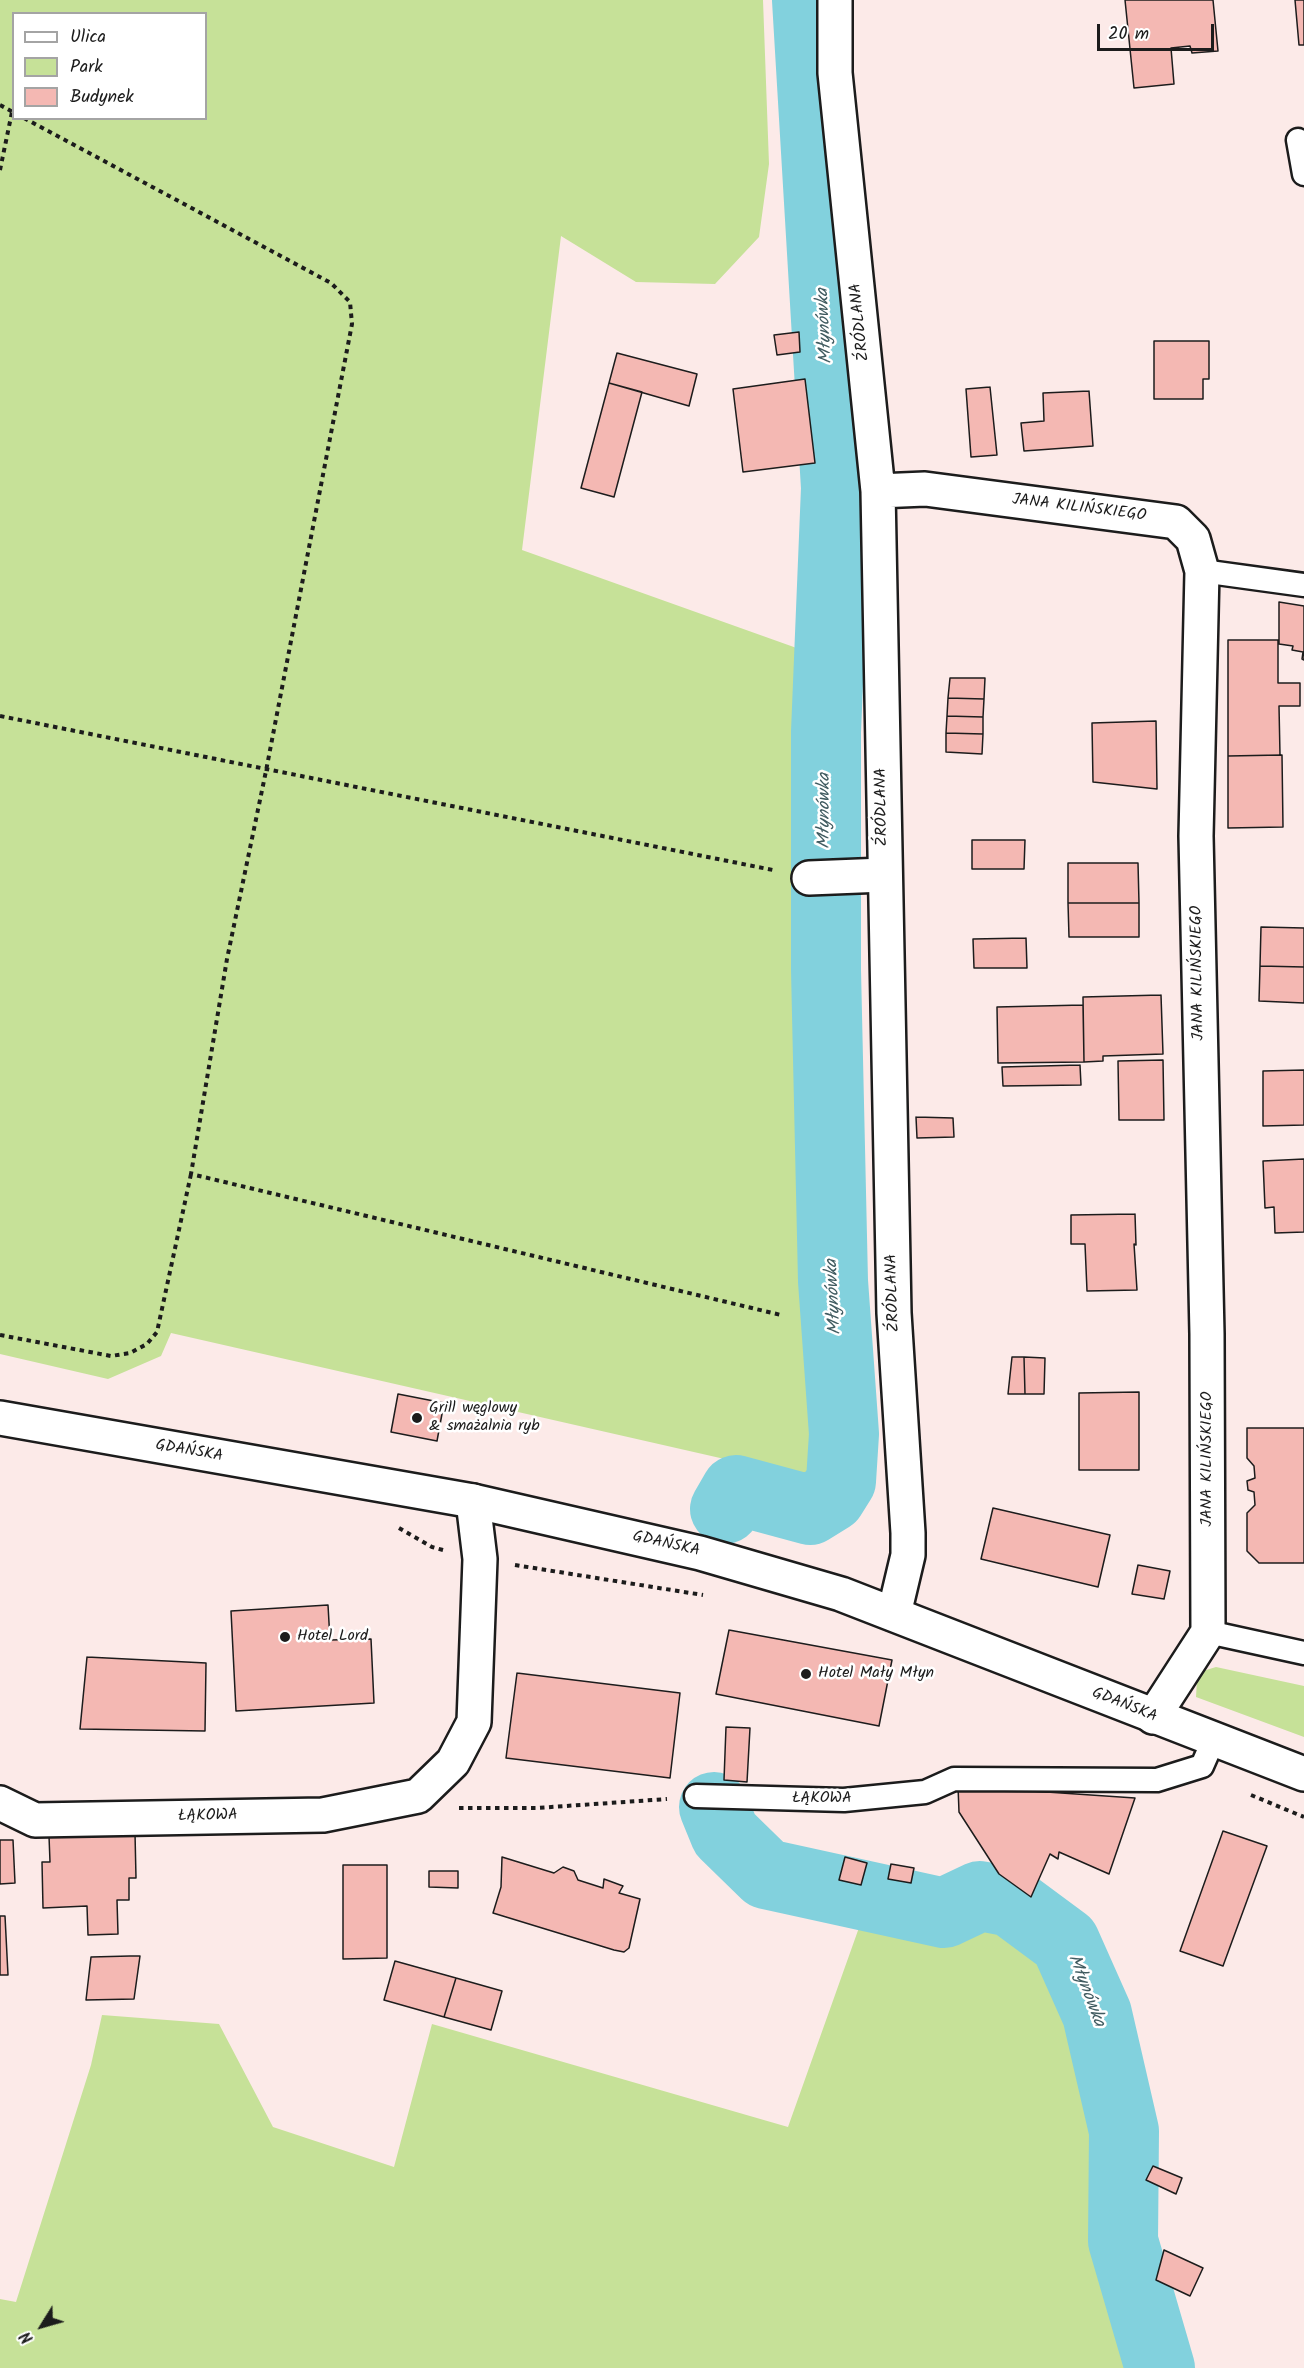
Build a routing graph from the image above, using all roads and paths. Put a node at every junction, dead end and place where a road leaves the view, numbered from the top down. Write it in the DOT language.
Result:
graph roads {
  1 [pos="835,0"];
  2 [pos="12,116"];
  3 [pos="28,120"];
  4 [pos="1298,140"];
  5 [pos="0,170"];
  6 [pos="1304,174"];
  7 [pos="878,491"];
  8 [pos="1202,571"];
  9 [pos="1304,585"];
  10 [pos="0,716"];
  11 [pos="267,771"];
  12 [pos="872,876"];
  13 [pos="809,878"];
  14 [pos="191,1174"];
  15 [pos="781,1315"];
  16 [pos="0,1335"];
  17 [pos="0,1419"];
  18 [pos="473,1502"];
  19 [pos="391,1523"];
  20 [pos="480,1559"];
  21 [pos="713,1597"];
  22 [pos="894,1614"];
  23 [pos="1208,1632"];
  24 [pos="1304,1653"];
  25 [pos="1153,1717"];
  26 [pos="1207,1754"];
  27 [pos="1304,1774"];
  28 [pos="418,1796"];
  29 [pos="696,1796"];
  30 [pos="0,1803"];
  31 [pos="1304,1817"];
  1 -- 7 [label="street, ŹRÓDLANA"];
  2 -- 5 [label="path"];
  3 -- 11 [label="path"];
  4 -- 6 [label="lane"];
  7 -- 8 [label="street, JANA KILIŃSKIEGO"];
  7 -- 12 [label="street, ŹRÓDLANA"];
  8 -- 9 [label="lane"];
  8 -- 23 [label="street, JANA KILIŃSKIEGO"];
  10 -- 11 [label="path"];
  11 -- 13 [label="path"];
  11 -- 14 [label="path"];
  12 -- 13 [label="street"];
  12 -- 22 [label="street, ŹRÓDLANA"];
  14 -- 15 [label="path"];
  14 -- 16 [label="path"];
  17 -- 18 [label="street, GDAŃSKA"];
  18 -- 20 [label="street"];
  18 -- 22 [label="street, GDAŃSKA"];
  19 -- 20 [label="path"];
  20 -- 21 [label="path"];
  20 -- 28 [label="street"];
  22 -- 25 [label="street, GDAŃSKA"];
  23 -- 24 [label="lane"];
  23 -- 25 [label="street"];
  25 -- 26 [label="street, GDAŃSKA"];
  26 -- 27 [label="street, GDAŃSKA"];
  26 -- 29 [label="lane, ŁĄKOWA"];
  26 -- 31 [label="path"];
  28 -- 29 [label="path"];
  28 -- 30 [label="street, ŁĄKOWA"];
}
